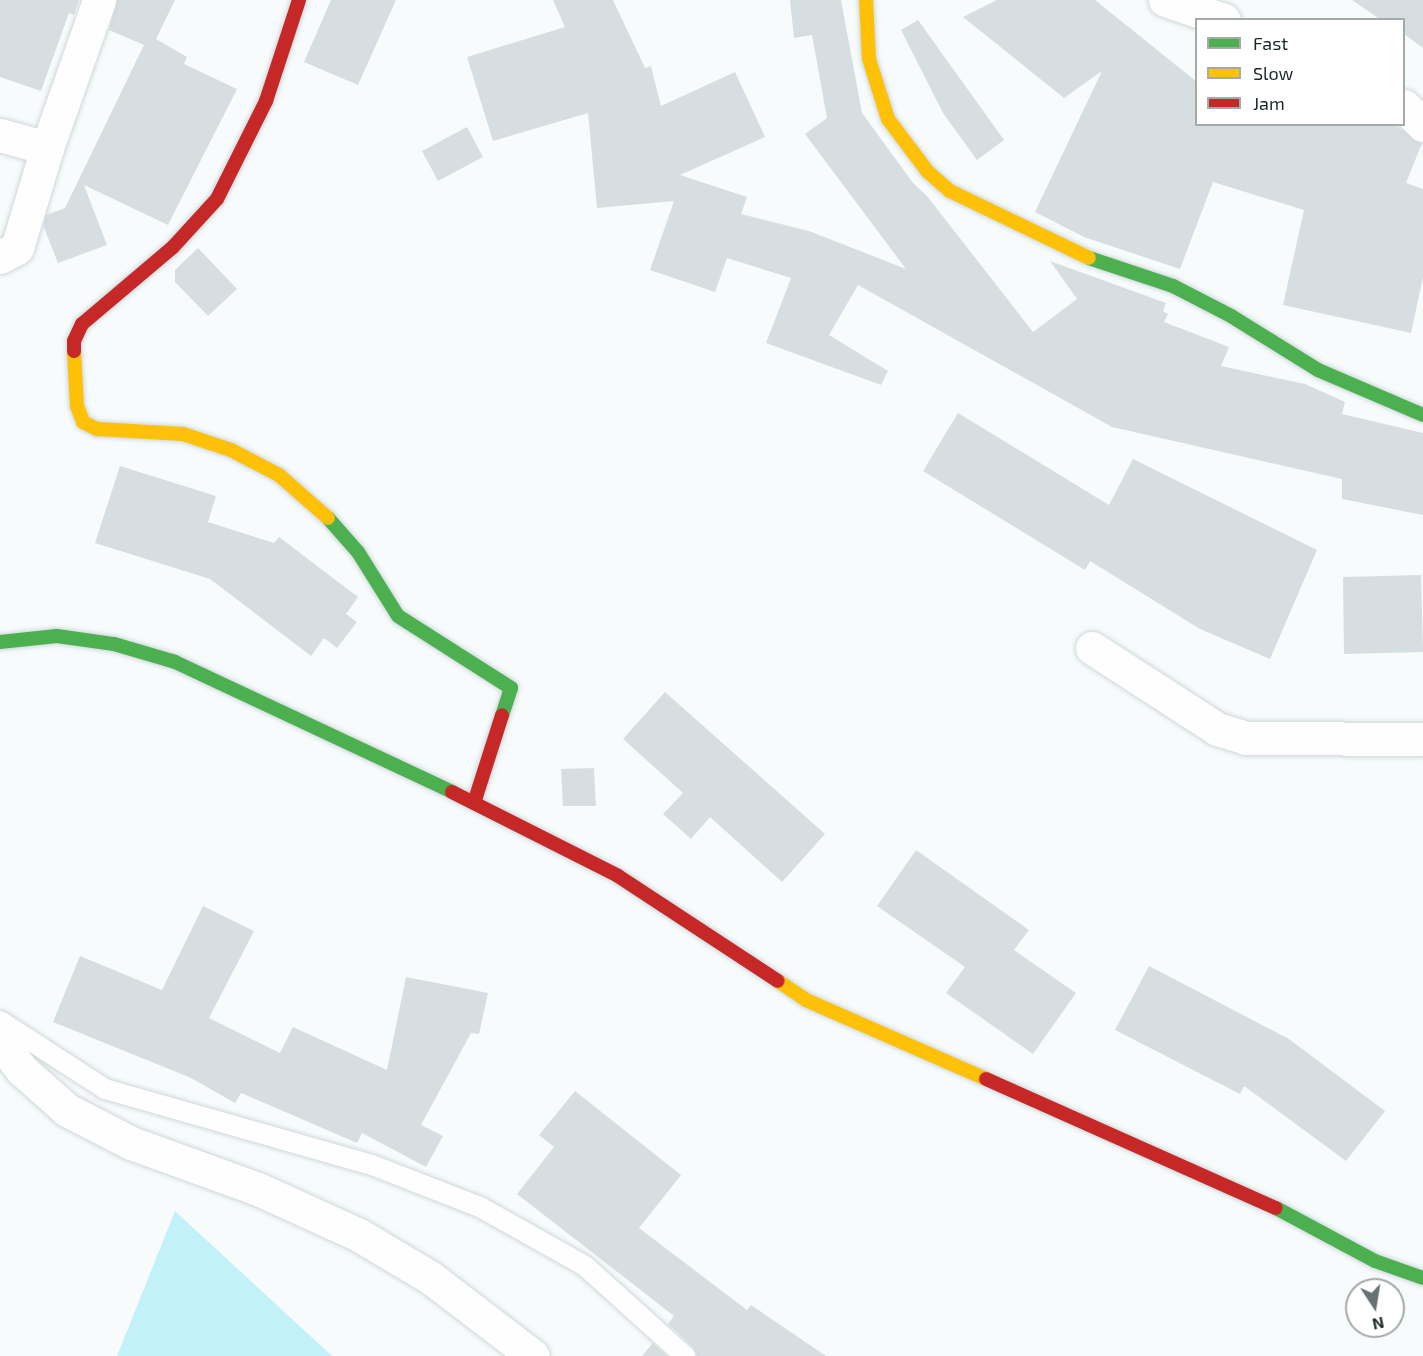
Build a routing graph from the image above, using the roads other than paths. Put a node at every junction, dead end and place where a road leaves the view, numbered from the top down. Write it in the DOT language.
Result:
graph roads {
  1 [pos="99,0"];
  2 [pos="299,0"];
  3 [pos="866,0"];
  4 [pos="1165,0"];
  5 [pos="1218,18"];
  6 [pos="1405,107"];
  7 [pos="1423,125"];
  8 [pos="0,135"];
  9 [pos="47,148"];
  10 [pos="0,257"];
  11 [pos="1423,415"];
  12 [pos="0,642"];
  13 [pos="1092,648"];
  14 [pos="1423,739"];
  15 [pos="474,803"];
  16 [pos="0,1022"];
  17 [pos="0,1041"];
  18 [pos="1423,1278"];
  19 [pos="532,1356"];
  20 [pos="685,1356"];
  1 -- 9 [label="street"];
  2 -- 15 [label="street"];
  3 -- 11 [label="street"];
  4 -- 5 [label="street"];
  6 -- 7 [label="street"];
  8 -- 9 [label="street"];
  9 -- 10 [label="street"];
  12 -- 15 [label="street"];
  13 -- 14 [label="street"];
  15 -- 18 [label="street"];
  16 -- 20 [label="lane"];
  17 -- 19 [label="street"];
}
